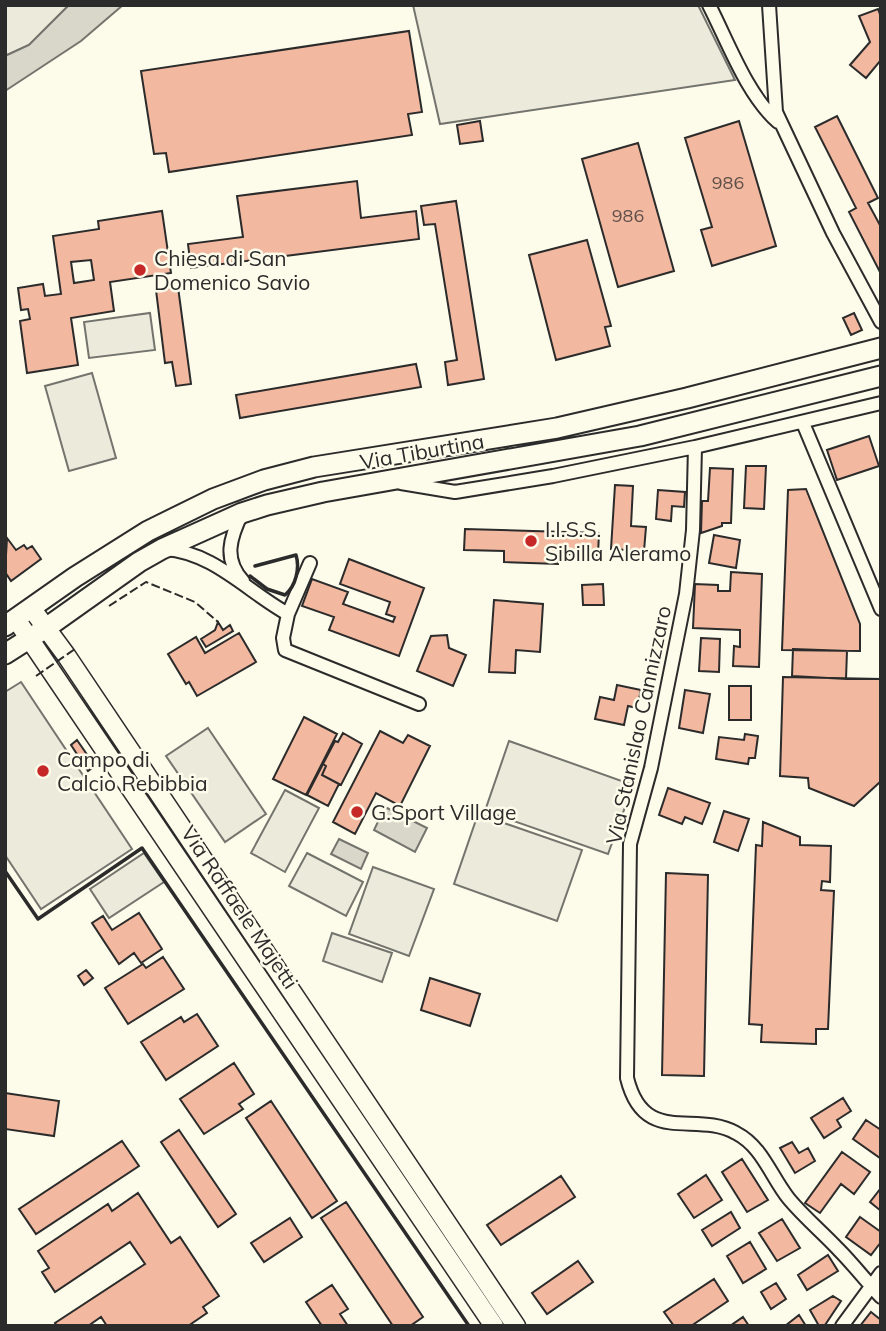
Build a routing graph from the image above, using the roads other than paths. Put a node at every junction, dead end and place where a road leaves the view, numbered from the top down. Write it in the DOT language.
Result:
graph roads {
  1 [pos="709,5"];
  2 [pos="769,5"];
  3 [pos="780,123"];
  4 [pos="881,322"];
  5 [pos="881,348"];
  6 [pos="881,376"];
  7 [pos="881,403"];
  8 [pos="803,423"];
  9 [pos="695,447"];
  10 [pos="385,481"];
  11 [pos="242,513"];
  12 [pos="162,549"];
  13 [pos="310,563"];
  14 [pos="248,586"];
  15 [pos="881,609"];
  16 [pos="288,614"];
  17 [pos="18,618"];
  18 [pos="46,628"];
  19 [pos="30,640"];
  20 [pos="5,654"];
  21 [pos="86,686"];
  22 [pos="69,698"];
  23 [pos="419,704"];
  24 [pos="319,1049"];
  25 [pos="371,1127"];
  26 [pos="881,1273"];
  27 [pos="871,1286"];
  28 [pos="881,1297"];
  29 [pos="494,1326"];
  30 [pos="516,1326"];
  31 [pos="842,1326"];
  1 -- 3 [label="street"];
  2 -- 3 [label="street"];
  3 -- 4 [label="street"];
  5 -- 17 [label="main road, Via Tiburtina"];
  6 -- 10 [label="main road, Via Tiburtina"];
  7 -- 8 [label="street, Via Tiburtina"];
  8 -- 9 [label="street, Via Tiburtina"];
  8 -- 15 [label="street"];
  9 -- 10 [label="street, Via Tiburtina"];
  9 -- 27 [label="street, Via Stanislao Cannizzaro"];
  10 -- 11 [label="main road, Via Tiburtina"];
  11 -- 12 [label="main road, Via Tiburtina"];
  11 -- 14 [label="street"];
  12 -- 14 [label="street"];
  12 -- 18 [label="main road, Via Tiburtina"];
  13 -- 16 [label="street"];
  14 -- 16 [label="street"];
  16 -- 23 [label="street"];
  17 -- 18 [label="street, Via Raffaele Majetti"];
  17 -- 19 [label="street, Via Raffaele Majetti"];
  18 -- 19 [label="main road, Via Tiburtina"];
  18 -- 21 [label="street, Via Raffaele Majetti"];
  19 -- 20 [label="main road, Via Tiburtina"];
  19 -- 22 [label="street, Via Raffaele Majetti"];
  21 -- 22 [label="street"];
  21 -- 24 [label="street, Via Raffaele Majetti"];
  22 -- 24 [label="street, Via Raffaele Majetti"];
  24 -- 25 [label="street, Via Raffaele Majetti"];
  25 -- 29 [label="street, Via Raffaele Majetti"];
  25 -- 30 [label="street, Via Raffaele Majetti"];
  26 -- 27 [label="street"];
  27 -- 28 [label="street, Via Stanislao Cannizzaro"];
  27 -- 31 [label="street"];
}
